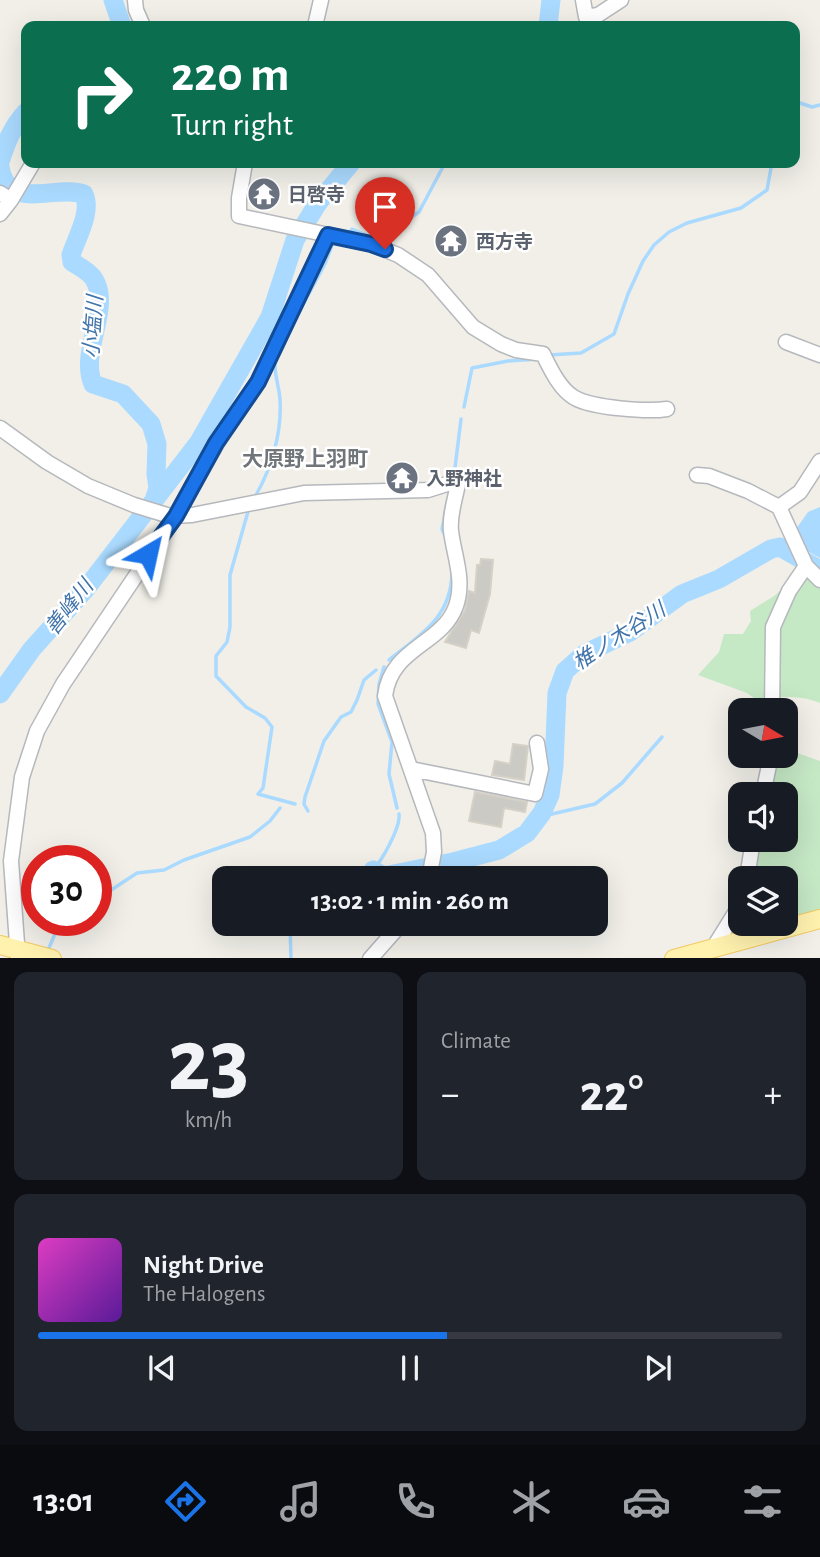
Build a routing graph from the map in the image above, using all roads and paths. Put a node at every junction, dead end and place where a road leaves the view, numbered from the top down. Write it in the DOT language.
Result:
graph roads {
  1 [pos="135,0"];
  2 [pos="321,0"];
  3 [pos="583,0"];
  4 [pos="621,0"];
  5 [pos="141,21"];
  6 [pos="316,21"];
  7 [pos="29,168"];
  8 [pos="244,168"];
  9 [pos="11,194"];
  10 [pos="0,214"];
  11 [pos="324,234"];
  12 [pos="786,342"];
  13 [pos="820,355"];
  14 [pos="667,409"];
  15 [pos="0,428"];
  16 [pos="820,461"];
  17 [pos="697,475"];
  18 [pos="779,508"];
  19 [pos="173,516"];
  20 [pos="804,561"];
  21 [pos="820,580"];
  22 [pos="772,698"];
  23 [pos="537,743"];
  24 [pos="411,769"];
  25 [pos="431,866"];
  26 [pos="820,919"];
  27 [pos="728,924"];
  28 [pos="390,936"];
  29 [pos="717,947"];
  30 [pos="12,950"];
  31 [pos="52,958"];
  32 [pos="370,958"];
  33 [pos="676,958"];
  1 -- 5 [label="street"];
  2 -- 6 [label="street"];
  3 -- 4 [label="street"];
  7 -- 9 [label="street"];
  8 -- 11 [label="street"];
  9 -- 10 [label="street"];
  11 -- 14 [label="street"];
  11 -- 19 [label="street"];
  12 -- 13 [label="street"];
  15 -- 19 [label="street"];
  16 -- 18 [label="street"];
  17 -- 18 [label="street"];
  18 -- 20 [label="street"];
  19 -- 24 [label="street"];
  19 -- 30 [label="street"];
  20 -- 21 [label="street"];
  20 -- 22 [label="street"];
  23 -- 24 [label="street"];
  24 -- 25 [label="street"];
  26 -- 29 [label="main road"];
  27 -- 29 [label="street"];
  28 -- 32 [label="street"];
  29 -- 33 [label="main road"];
  30 -- 31 [label="main road"];
}
